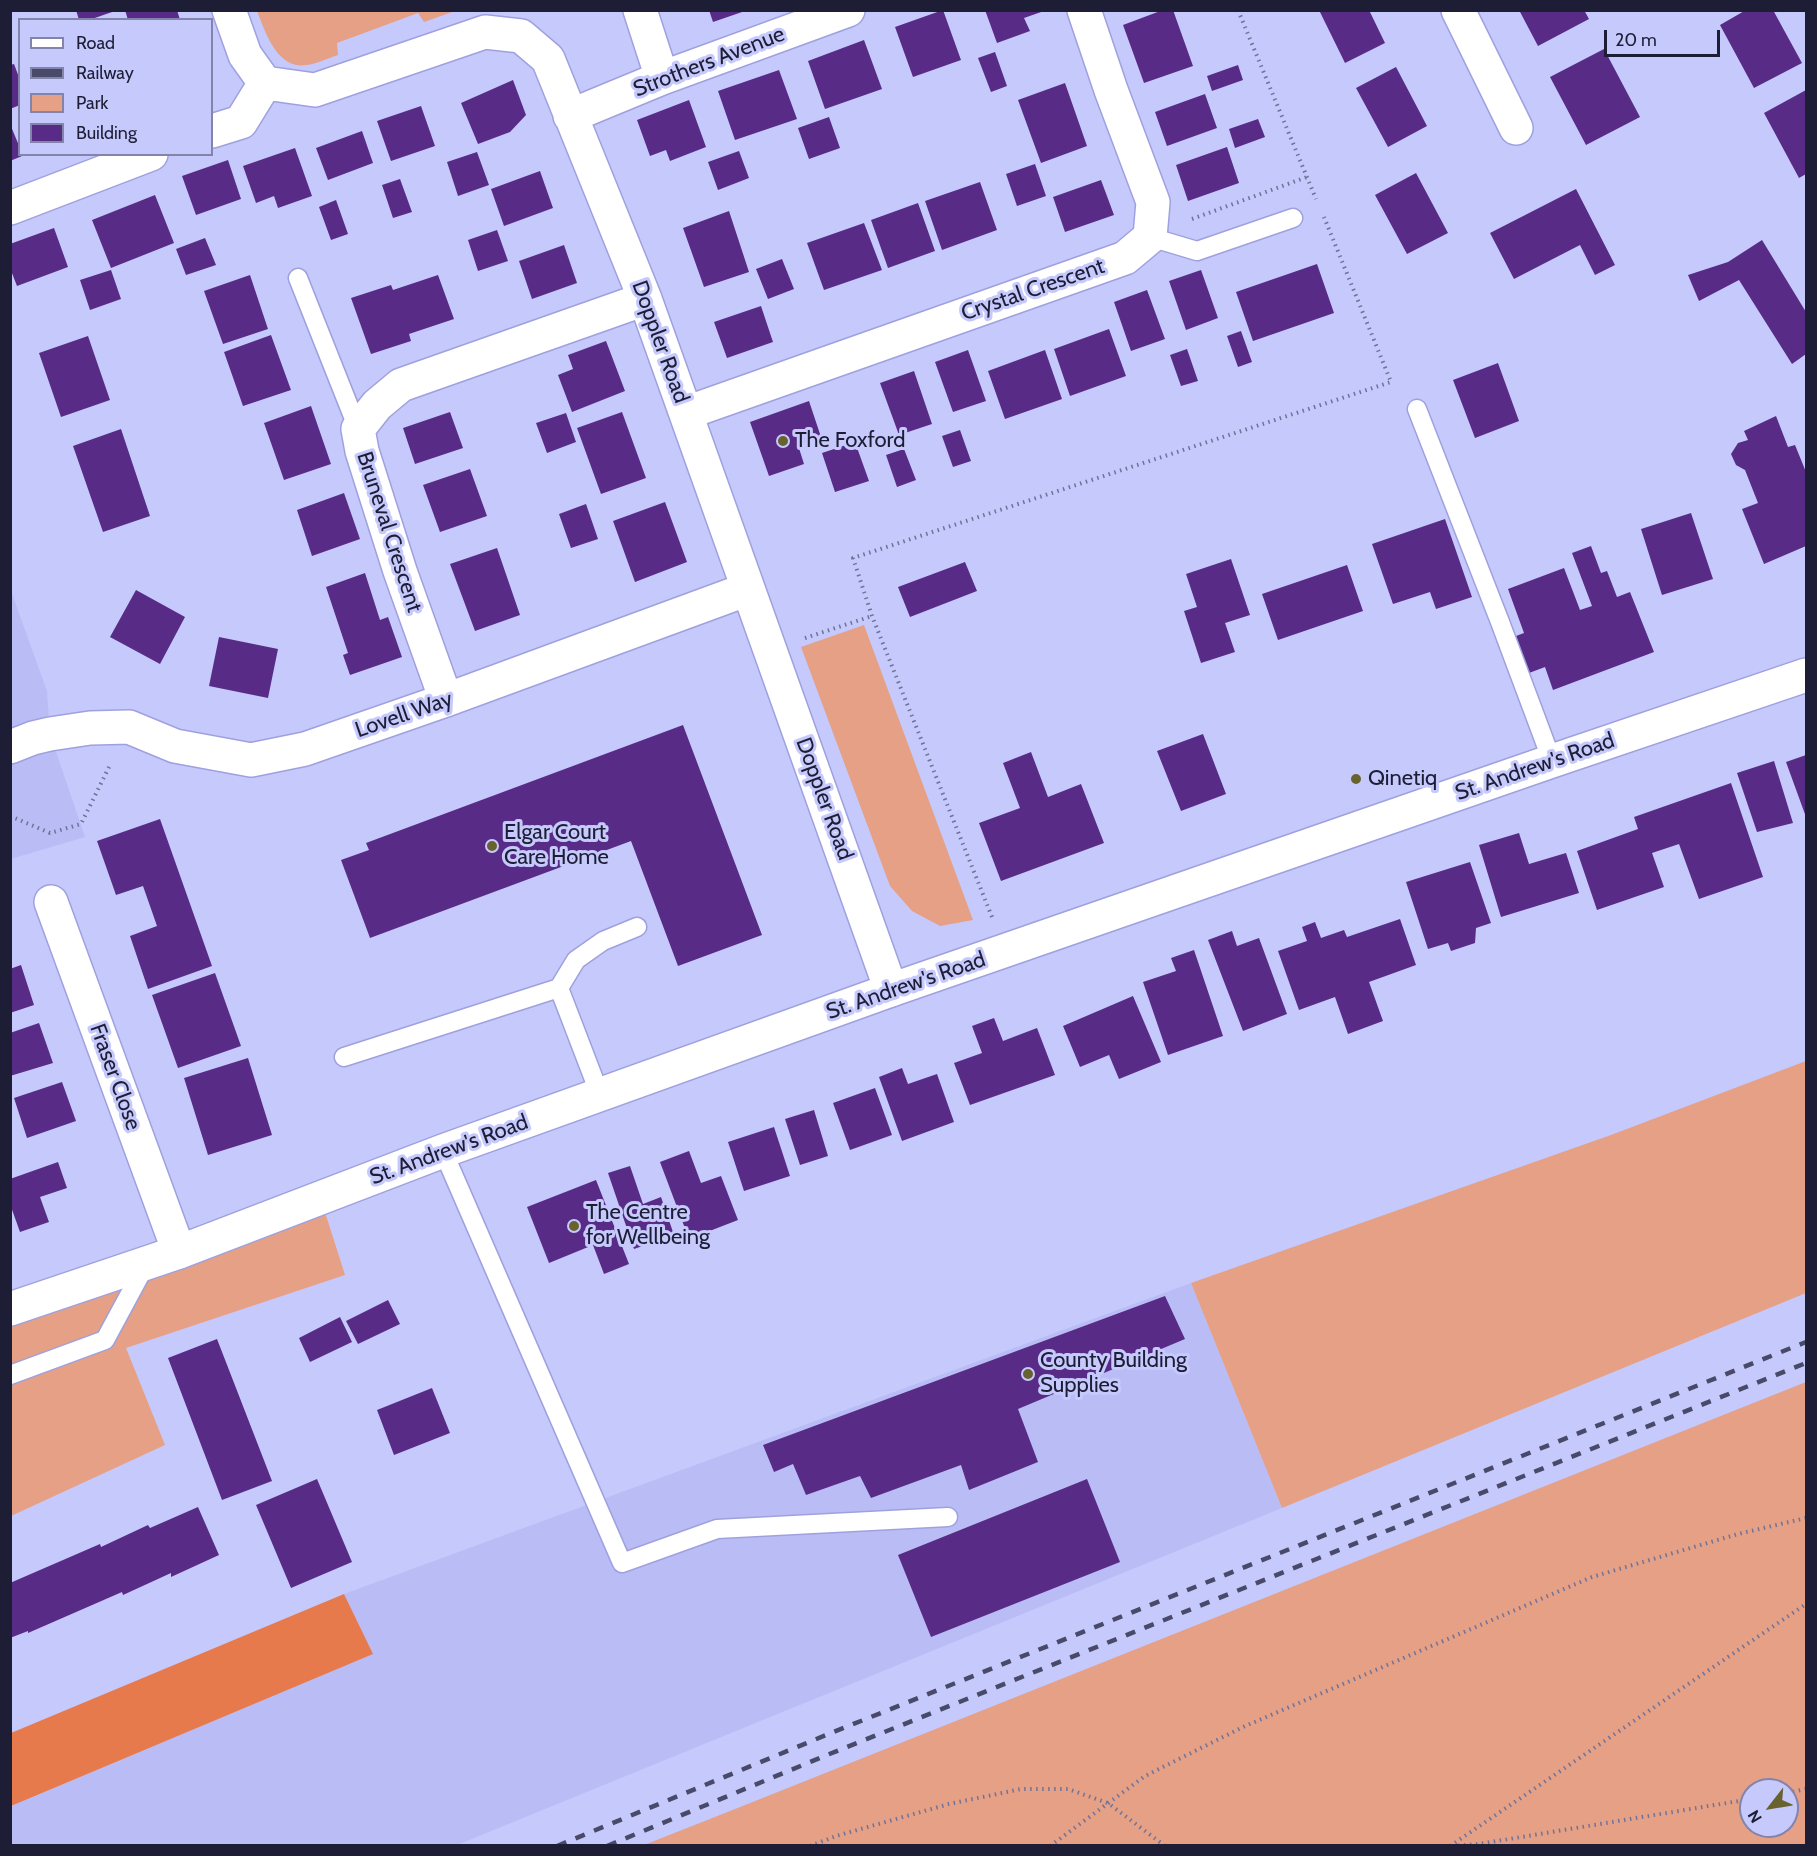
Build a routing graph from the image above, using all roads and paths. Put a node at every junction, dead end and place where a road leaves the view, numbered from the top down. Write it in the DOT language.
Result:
graph roads {
  1 [pos="229,10"];
  2 [pos="640,10"];
  3 [pos="848,10"];
  4 [pos="1084,10"];
  5 [pos="1238,10"];
  6 [pos="1458,10"];
  7 [pos="662,78"];
  8 [pos="265,83"];
  9 [pos="570,116"];
  10 [pos="1516,128"];
  11 [pos="213,132"];
  12 [pos="145,156"];
  13 [pos="1307,177"];
  14 [pos="10,208"];
  15 [pos="1293,218"];
  16 [pos="1151,228"];
  17 [pos="298,278"];
  18 [pos="645,299"];
  19 [pos="1417,409"];
  20 [pos="686,412"];
  21 [pos="357,429"];
  22 [pos="748,589"];
  23 [pos="872,616"];
  24 [pos="770,650"];
  25 [pos="1806,675"];
  26 [pos="446,700"];
  27 [pos="129,726"];
  28 [pos="12,740"];
  29 [pos="1552,761"];
  30 [pos="10,816"];
  31 [pos="51,902"];
  32 [pos="637,927"];
  33 [pos="1006,951"];
  34 [pos="559,988"];
  35 [pos="891,990"];
  36 [pos="344,1057"];
  37 [pos="600,1095"];
  38 [pos="443,1151"];
  39 [pos="179,1252"];
  40 [pos="147,1263"];
  41 [pos="10,1309"];
  42 [pos="10,1375"];
  43 [pos="948,1517"];
  44 [pos="1806,1518"];
  45 [pos="1806,1604"];
  46 [pos="1739,1801"];
  47 [pos="1108,1803"];
  48 [pos="810,1845"];
  49 [pos="1050,1845"];
  50 [pos="1165,1845"];
  51 [pos="1451,1845"];
  1 -- 8 [label="street"];
  2 -- 7 [label="street"];
  3 -- 7 [label="street, Strothers Avenue"];
  4 -- 16 [label="street"];
  5 -- 13 [label="path"];
  6 -- 10 [label="street"];
  7 -- 9 [label="street, Strothers Avenue"];
  8 -- 9 [label="street, Doppler Road"];
  8 -- 11 [label="street"];
  9 -- 18 [label="street, Doppler Road"];
  12 -- 14 [label="street"];
  13 -- 16 [label="path"];
  13 -- 23 [label="path"];
  15 -- 16 [label="lane"];
  16 -- 20 [label="street, Crystal Crescent"];
  17 -- 21 [label="lane"];
  18 -- 20 [label="street, Doppler Road"];
  18 -- 21 [label="street, Bruneval Crescent"];
  19 -- 29 [label="lane"];
  20 -- 22 [label="street, Doppler Road"];
  21 -- 26 [label="street, Bruneval Crescent"];
  22 -- 24 [label="street, Doppler Road"];
  22 -- 26 [label="street, Lovell Way"];
  23 -- 24 [label="path"];
  23 -- 33 [label="path"];
  24 -- 35 [label="street, Doppler Road"];
  25 -- 29 [label="street, St. Andrew's Road"];
  26 -- 27 [label="street, Lovell Way"];
  27 -- 28 [label="street, Lovell Way"];
  27 -- 30 [label="path"];
  29 -- 33 [label="street, St. Andrew's Road"];
  31 -- 39 [label="street, Fraser Close"];
  32 -- 34 [label="lane"];
  33 -- 35 [label="street, St. Andrew's Road"];
  34 -- 36 [label="lane"];
  34 -- 37 [label="lane"];
  35 -- 37 [label="street, St. Andrew's Road"];
  37 -- 38 [label="street, St. Andrew's Road"];
  38 -- 39 [label="street, St. Andrew's Road"];
  38 -- 43 [label="lane"];
  39 -- 40 [label="street, St. Andrew's Road"];
  40 -- 41 [label="street, St. Andrew's Road"];
  40 -- 42 [label="lane"];
  44 -- 47 [label="path"];
  45 -- 51 [label="path"];
  46 -- 51 [label="path"];
  47 -- 48 [label="path"];
  47 -- 49 [label="path"];
  47 -- 50 [label="path"];
}
